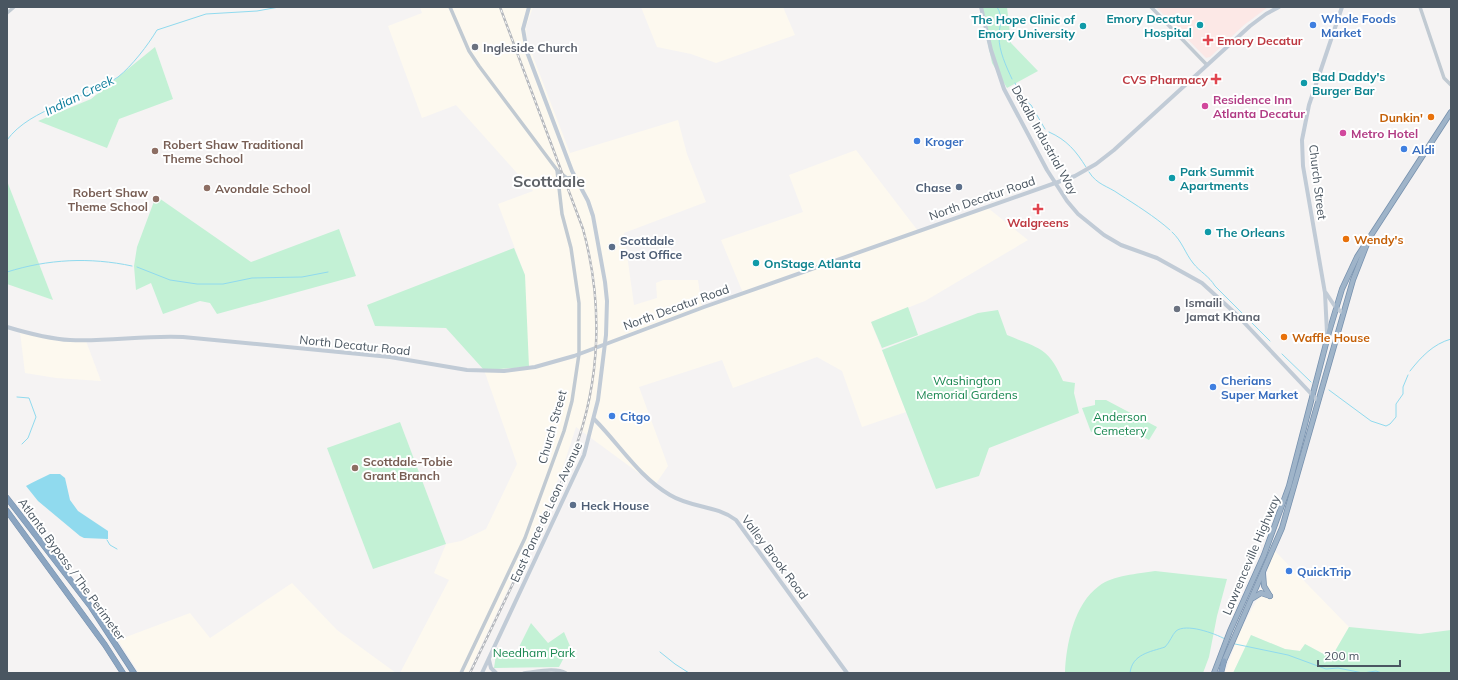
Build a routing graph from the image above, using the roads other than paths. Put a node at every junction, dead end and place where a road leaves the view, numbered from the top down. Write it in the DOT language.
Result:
graph roads {
  1 [pos="14,7"];
  2 [pos="450,7"];
  3 [pos="530,7"];
  4 [pos="981,7"];
  5 [pos="1151,7"];
  6 [pos="1279,7"];
  7 [pos="1342,7"];
  8 [pos="1420,7"];
  9 [pos="7,13"];
  10 [pos="1207,65"];
  11 [pos="1451,84"];
  12 [pos="1451,112"];
  13 [pos="557,170"];
  14 [pos="575,177"];
  15 [pos="1055,184"];
  16 [pos="1368,241"];
  17 [pos="1325,293"];
  18 [pos="1336,308"];
  19 [pos="1343,313"];
  20 [pos="7,327"];
  21 [pos="1327,338"];
  22 [pos="605,344"];
  23 [pos="579,354"];
  24 [pos="1313,396"];
  25 [pos="1318,401"];
  26 [pos="594,419"];
  27 [pos="7,498"];
  28 [pos="7,511"];
  29 [pos="1262,573"];
  30 [pos="1250,601"];
  31 [pos="488,659"];
  32 [pos="1224,661"];
  33 [pos="123,673"];
  34 [pos="134,673"];
  35 [pos="461,673"];
  36 [pos="482,673"];
  37 [pos="496,673"];
  38 [pos="524,673"];
  39 [pos="566,673"];
  40 [pos="847,673"];
  41 [pos="1214,673"];
  42 [pos="1221,673"];
  1 -- 9 [label="street"];
  2 -- 13 [label="street"];
  3 -- 14 [label="main road, East Ponce de Leon Avenue"];
  4 -- 15 [label="main road, Dekalb Industrial Way"];
  5 -- 10 [label="street"];
  6 -- 10 [label="main road, North Decatur Road"];
  7 -- 17 [label="main road, Church Street"];
  8 -- 11 [label="street"];
  10 -- 15 [label="main road, North Decatur Road"];
  12 -- 16 [label="highway"];
  13 -- 14 [label="street"];
  13 -- 23 [label="street, Church Street"];
  14 -- 22 [label="main road, East Ponce de Leon Avenue"];
  15 -- 22 [label="main road, North Decatur Road"];
  15 -- 24 [label="main road, Dekalb Industrial Way"];
  16 -- 18 [label="highway, Lawrenceville Highway"];
  16 -- 19 [label="highway, Lawrenceville Highway"];
  17 -- 18 [label="main road, Church Street"];
  17 -- 21 [label="main road, Church Street"];
  18 -- 19 [label="main road, Church Street"];
  18 -- 21 [label="highway, Lawrenceville Highway"];
  19 -- 25 [label="highway, Lawrenceville Highway"];
  20 -- 23 [label="main road, North Decatur Road"];
  21 -- 24 [label="highway, Lawrenceville Highway"];
  22 -- 23 [label="main road, North Decatur Road"];
  22 -- 26 [label="main road, East Ponce de Leon Avenue"];
  23 -- 35 [label="street, Church Street"];
  24 -- 25 [label="main road, Dekalb Industrial Way"];
  24 -- 41 [label="highway, Lawrenceville Highway"];
  25 -- 29 [label="highway, Lawrenceville Highway"];
  26 -- 31 [label="main road, East Ponce de Leon Avenue"];
  26 -- 40 [label="main road, Valley Brook Road"];
  27 -- 34 [label="highway, Atlanta Bypass / The Perimeter"];
  28 -- 33 [label="highway, Atlanta Bypass / The Perimeter"];
  29 -- 30 [label="highway, Lawrenceville Highway"];
  29 -- 30 [label="highway"];
  30 -- 32 [label="highway, Lawrenceville Highway"];
  31 -- 36 [label="main road, East Ponce de Leon Avenue"];
  31 -- 37 [label="main road"];
  32 -- 42 [label="highway"];
  38 -- 39 [label="street"];
}
